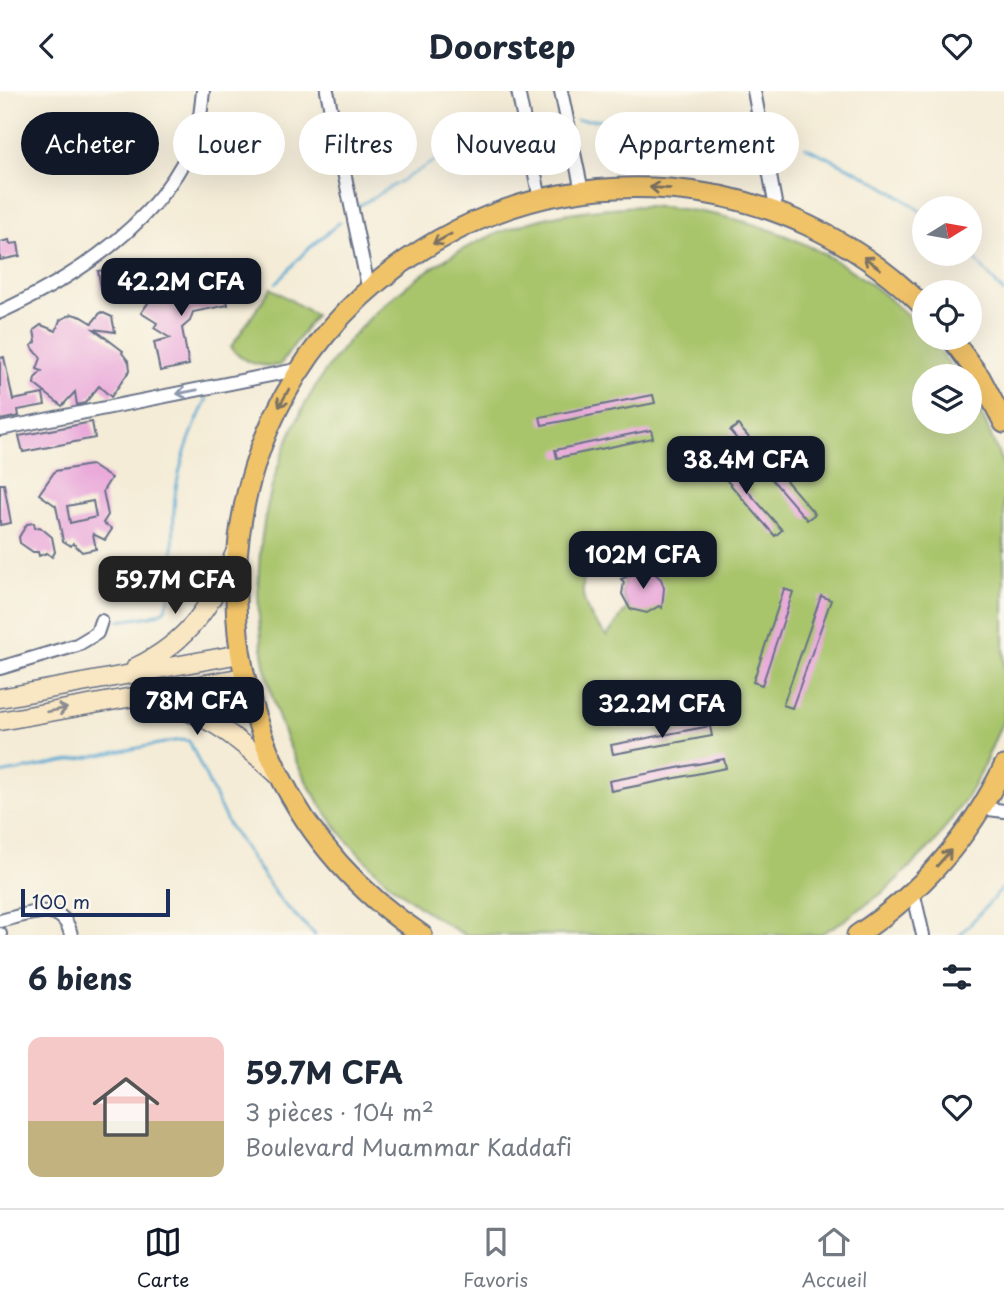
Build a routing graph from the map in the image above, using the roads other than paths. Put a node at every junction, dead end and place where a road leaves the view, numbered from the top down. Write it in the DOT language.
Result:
graph roads {
  1 [pos="203,91"];
  2 [pos="327,91"];
  3 [pos="518,91"];
  4 [pos="561,91"];
  5 [pos="754,91"];
  6 [pos="582,191"];
  7 [pos="540,199"];
  8 [pos="777,212"];
  9 [pos="369,291"];
  10 [pos="912,296"];
  11 [pos="0,312"];
  12 [pos="960,350"];
  13 [pos="302,369"];
  14 [pos="1003,419"];
  15 [pos="0,429"];
  16 [pos="238,547"];
  17 [pos="102,621"];
  18 [pos="240,654"];
  19 [pos="0,668"];
  20 [pos="244,677"];
  21 [pos="106,679"];
  22 [pos="0,698"];
  23 [pos="114,700"];
  24 [pos="0,720"];
  25 [pos="1004,766"];
  26 [pos="279,776"];
  27 [pos="981,808"];
  28 [pos="1004,811"];
  29 [pos="913,891"];
  30 [pos="0,921"];
  31 [pos="71,935"];
  32 [pos="422,935"];
  33 [pos="857,935"];
  34 [pos="923,935"];
  1 -- 11 [label="street"];
  2 -- 9 [label="street"];
  3 -- 7 [label="street"];
  4 -- 6 [label="street"];
  5 -- 8 [label="street"];
  6 -- 7 [label="main road"];
  8 -- 6 [label="main road, one-way"];
  7 -- 9 [label="main road, one-way"];
  10 -- 8 [label="main road, one-way"];
  9 -- 13 [label="main road"];
  12 -- 14 [label="main road"];
  13 -- 15 [label="street, one-way"];
  13 -- 16 [label="main road, one-way"];
  16 -- 18 [label="main road"];
  16 -- 21 [label="main road"];
  17 -- 19 [label="street"];
  18 -- 20 [label="main road"];
  18 -- 21 [label="main road"];
  20 -- 23 [label="main road"];
  20 -- 26 [label="main road"];
  21 -- 22 [label="main road"];
  24 -- 23 [label="main road, one-way"];
  23 -- 26 [label="main road"];
  25 -- 27 [label="main road"];
  26 -- 32 [label="main road"];
  27 -- 28 [label="street"];
  29 -- 27 [label="main road, one-way"];
  29 -- 33 [label="main road"];
  29 -- 34 [label="street"];
  30 -- 31 [label="street"];
}
